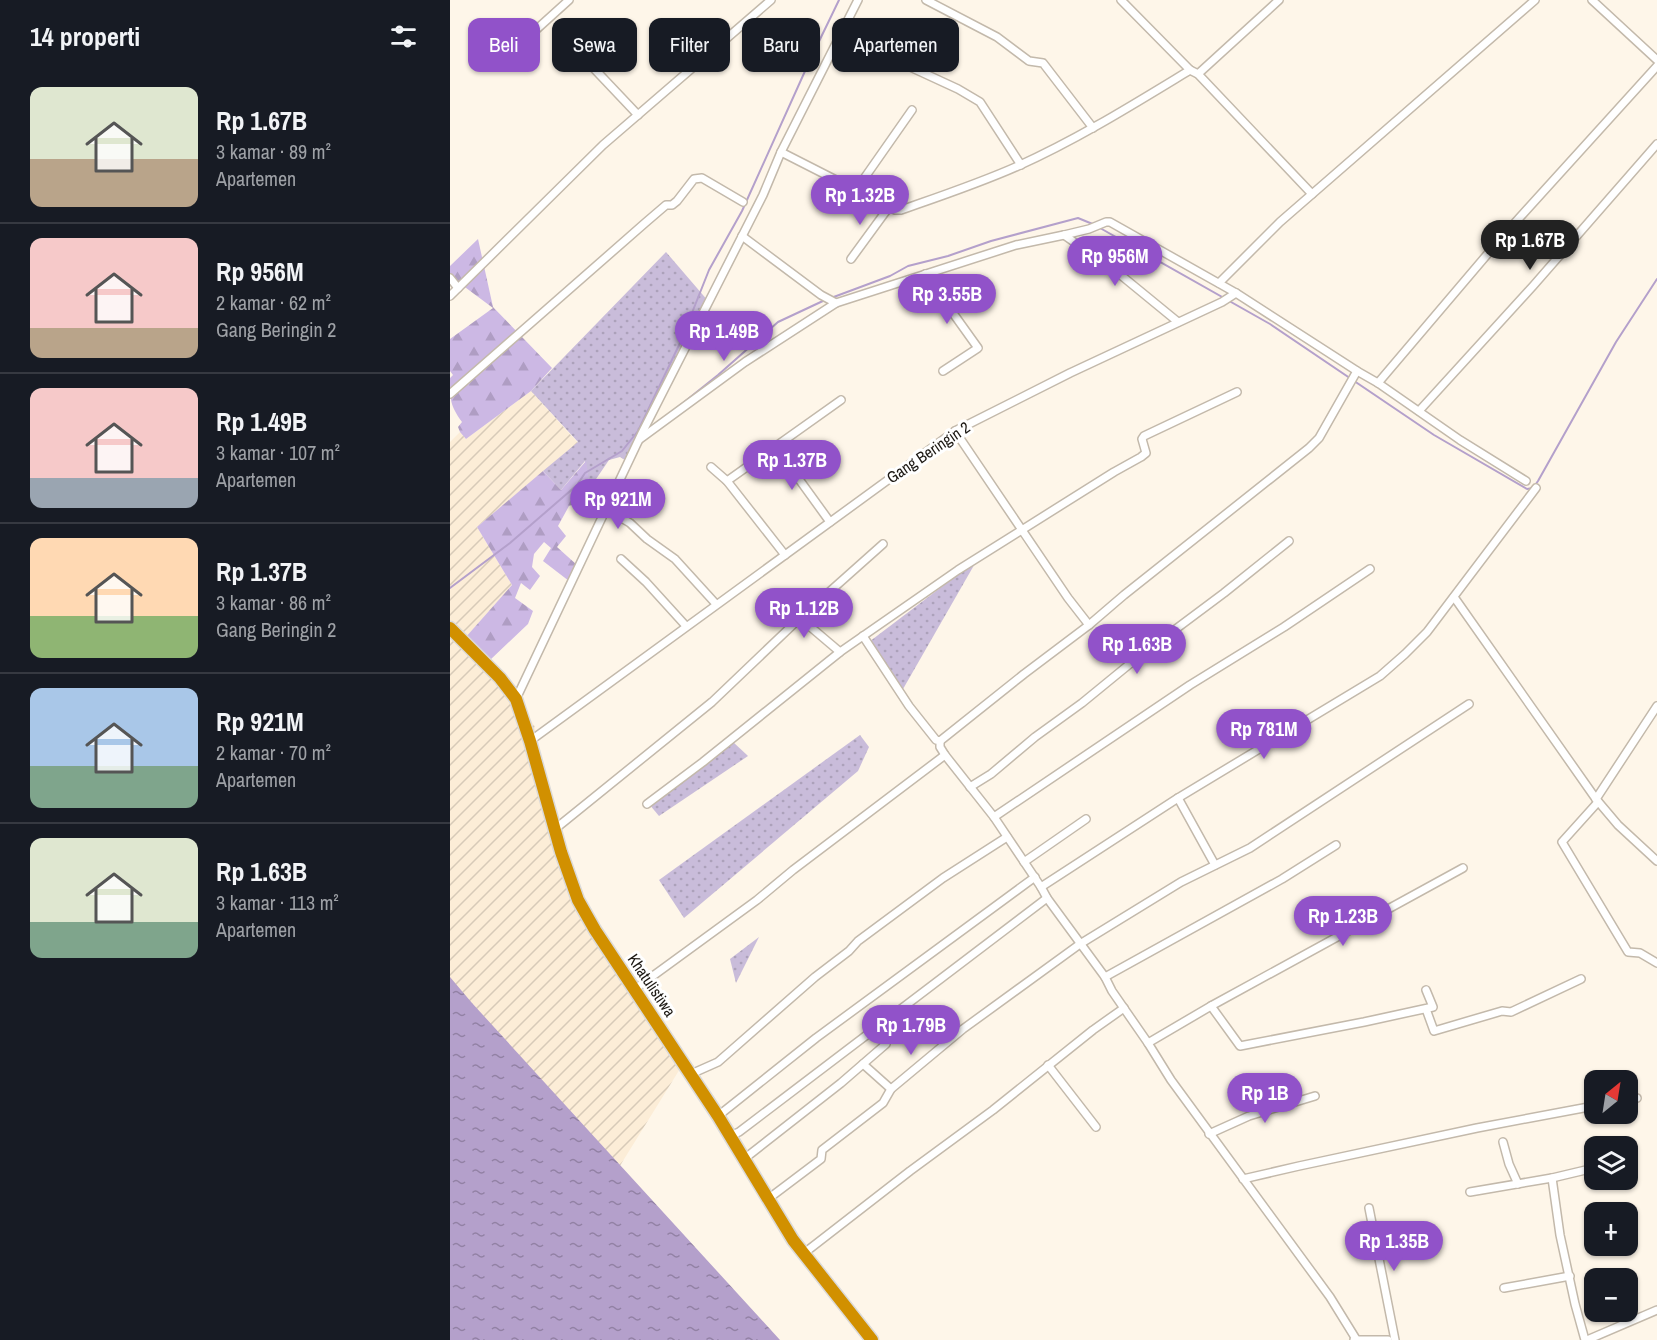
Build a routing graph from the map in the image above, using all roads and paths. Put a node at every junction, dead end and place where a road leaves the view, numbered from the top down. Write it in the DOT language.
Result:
graph roads {
  1 [pos="569,0"];
  2 [pos="771,0"];
  3 [pos="858,0"];
  4 [pos="926,0"];
  5 [pos="1120,0"];
  6 [pos="1133,0"];
  7 [pos="1279,0"];
  8 [pos="1535,0"];
  9 [pos="1592,0"];
  10 [pos="1127,6"];
  11 [pos="849,18"];
  12 [pos="540,26"];
  13 [pos="832,53"];
  14 [pos="1657,60"];
  15 [pos="1657,66"];
  16 [pos="1190,70"];
  17 [pos="597,72"];
  18 [pos="920,72"];
  19 [pos="1198,74"];
  20 [pos="912,110"];
  21 [pos="638,115"];
  22 [pos="1093,128"];
  23 [pos="1657,144"];
  24 [pos="782,152"];
  25 [pos="1021,165"];
  26 [pos="856,190"];
  27 [pos="1312,194"];
  28 [pos="743,201"];
  29 [pos="890,207"];
  30 [pos="1064,235"];
  31 [pos="742,236"];
  32 [pos="851,259"];
  33 [pos="925,274"];
  34 [pos="450,279"];
  35 [pos="1219,283"];
  36 [pos="458,288"];
  37 [pos="1234,295"];
  38 [pos="450,296"];
  39 [pos="834,303"];
  40 [pos="1179,322"];
  41 [pos="943,371"];
  42 [pos="1355,373"];
  43 [pos="1378,383"];
  44 [pos="1237,392"];
  45 [pos="450,394"];
  46 [pos="841,399"];
  47 [pos="1419,411"];
  48 [pos="955,431"];
  49 [pos="640,437"];
  50 [pos="775,446"];
  51 [pos="711,467"];
  52 [pos="727,481"];
  53 [pos="1526,482"];
  54 [pos="1536,488"];
  55 [pos="606,509"];
  56 [pos="830,522"];
  57 [pos="1022,530"];
  58 [pos="1289,541"];
  59 [pos="883,544"];
  60 [pos="785,555"];
  61 [pos="621,559"];
  62 [pos="1370,569"];
  63 [pos="1454,597"];
  64 [pos="716,604"];
  65 [pos="800,618"];
  66 [pos="1089,625"];
  67 [pos="686,626"];
  68 [pos="450,628"];
  69 [pos="863,636"];
  70 [pos="840,652"];
  71 [pos="516,699"];
  72 [pos="1469,704"];
  73 [pos="1657,706"];
  74 [pos="530,741"];
  75 [pos="940,741"];
  76 [pos="945,755"];
  77 [pos="970,787"];
  78 [pos="1178,798"];
  79 [pos="1597,801"];
  80 [pos="647,804"];
  81 [pos="994,817"];
  82 [pos="1086,819"];
  83 [pos="555,829"];
  84 [pos="1007,837"];
  85 [pos="1336,845"];
  86 [pos="1657,861"];
  87 [pos="1024,862"];
  88 [pos="1215,865"];
  89 [pos="1463,868"];
  90 [pos="1035,877"];
  91 [pos="1041,887"];
  92 [pos="1047,898"];
  93 [pos="1080,944"];
  94 [pos="1657,963"];
  95 [pos="1105,977"];
  96 [pos="1581,978"];
  97 [pos="635,989"];
  98 [pos="1426,990"];
  99 [pos="1211,1006"];
  100 [pos="1124,1008"];
  101 [pos="1426,1009"];
  102 [pos="1148,1043"];
  103 [pos="886,1044"];
  104 [pos="863,1064"];
  105 [pos="1048,1065"];
  106 [pos="691,1074"];
  107 [pos="891,1089"];
  108 [pos="1315,1096"];
  109 [pos="1584,1108"];
  110 [pos="718,1116"];
  111 [pos="1095,1127"];
  112 [pos="1209,1134"];
  113 [pos="730,1136"];
  114 [pos="1503,1142"];
  115 [pos="744,1159"];
  116 [pos="1584,1170"];
  117 [pos="1552,1178"];
  118 [pos="1242,1179"];
  119 [pos="1518,1184"];
  120 [pos="1470,1192"];
  121 [pos="768,1199"];
  122 [pos="1369,1208"];
  123 [pos="1375,1239"];
  124 [pos="1366,1240"];
  125 [pos="803,1254"];
  126 [pos="1570,1276"];
  127 [pos="1504,1288"];
  128 [pos="1657,1310"];
  129 [pos="872,1340"];
  130 [pos="1355,1340"];
  131 [pos="1388,1340"];
  132 [pos="1395,1340"];
  133 [pos="1586,1340"];
  1 -- 12 [label="street"];
  2 -- 21 [label="street"];
  3 -- 11 [label="street"];
  4 -- 22 [label="street"];
  5 -- 10 [label="street"];
  6 -- 10 [label="street"];
  7 -- 19 [label="street"];
  8 -- 27 [label="street"];
  9 -- 14 [label="street"];
  10 -- 16 [label="street"];
  13 -- 24 [label="street"];
  15 -- 43 [label="street"];
  16 -- 19 [label="street"];
  16 -- 22 [label="street"];
  17 -- 21 [label="street"];
  18 -- 25 [label="street"];
  19 -- 27 [label="street"];
  20 -- 26 [label="street"];
  21 -- 36 [label="street"];
  22 -- 25 [label="street"];
  23 -- 47 [label="street"];
  24 -- 26 [label="street"];
  24 -- 31 [label="street"];
  25 -- 29 [label="street"];
  26 -- 29 [label="street"];
  27 -- 35 [label="street"];
  28 -- 45 [label="street"];
  29 -- 32 [label="street"];
  30 -- 33 [label="street"];
  30 -- 35 [label="street"];
  30 -- 40 [label="street"];
  31 -- 39 [label="street"];
  31 -- 49 [label="street"];
  33 -- 39 [label="street"];
  33 -- 41 [label="street"];
  34 -- 36 [label="street"];
  35 -- 37 [label="street"];
  36 -- 38 [label="street"];
  37 -- 40 [label="street, Gang Beringin 2"];
  37 -- 42 [label="street"];
  39 -- 49 [label="street"];
  40 -- 48 [label="street, Gang Beringin 2"];
  42 -- 43 [label="street"];
  42 -- 66 [label="street"];
  43 -- 47 [label="street"];
  44 -- 57 [label="street"];
  46 -- 50 [label="street"];
  47 -- 53 [label="street"];
  48 -- 56 [label="street, Gang Beringin 2"];
  48 -- 57 [label="street"];
  49 -- 55 [label="street"];
  50 -- 52 [label="street"];
  50 -- 56 [label="street"];
  51 -- 52 [label="street"];
  52 -- 60 [label="street"];
  54 -- 63 [label="street"];
  55 -- 64 [label="street"];
  55 -- 71 [label="street"];
  56 -- 60 [label="street, Gang Beringin 2"];
  57 -- 66 [label="street"];
  57 -- 69 [label="street"];
  58 -- 77 [label="street"];
  59 -- 65 [label="street"];
  60 -- 64 [label="street, Gang Beringin 2"];
  61 -- 67 [label="street"];
  62 -- 81 [label="street"];
  63 -- 78 [label="street"];
  63 -- 79 [label="street"];
  64 -- 67 [label="street, Gang Beringin 2"];
  65 -- 70 [label="street"];
  65 -- 83 [label="street"];
  66 -- 75 [label="street"];
  67 -- 74 [label="street, Gang Beringin 2"];
  68 -- 71 [label="highway, Khatulistiwa"];
  69 -- 70 [label="street"];
  69 -- 75 [label="street"];
  70 -- 80 [label="street"];
  71 -- 74 [label="highway, Khatulistiwa"];
  72 -- 88 [label="street"];
  73 -- 79 [label="street"];
  74 -- 83 [label="highway, Khatulistiwa"];
  75 -- 76 [label="street"];
  76 -- 77 [label="street"];
  76 -- 97 [label="street"];
  77 -- 81 [label="street"];
  78 -- 88 [label="street"];
  78 -- 91 [label="street"];
  79 -- 86 [label="street"];
  79 -- 94 [label="street"];
  81 -- 84 [label="street"];
  82 -- 87 [label="street"];
  83 -- 97 [label="highway, Khatulistiwa"];
  84 -- 87 [label="street"];
  84 -- 106 [label="street"];
  85 -- 95 [label="street"];
  87 -- 90 [label="street"];
  88 -- 93 [label="street"];
  89 -- 99 [label="street"];
  90 -- 91 [label="street"];
  90 -- 110 [label="street"];
  91 -- 92 [label="street"];
  92 -- 93 [label="street"];
  92 -- 113 [label="street"];
  93 -- 95 [label="street"];
  93 -- 107 [label="street"];
  95 -- 100 [label="street"];
  96 -- 101 [label="street"];
  97 -- 106 [label="highway, Khatulistiwa"];
  98 -- 101 [label="street"];
  99 -- 101 [label="street"];
  99 -- 102 [label="street"];
  100 -- 102 [label="street"];
  100 -- 105 [label="street"];
  102 -- 112 [label="street"];
  103 -- 104 [label="street"];
  104 -- 107 [label="street"];
  104 -- 115 [label="street"];
  105 -- 111 [label="street"];
  105 -- 125 [label="street"];
  106 -- 110 [label="highway, Khatulistiwa"];
  107 -- 121 [label="street"];
  108 -- 112 [label="street"];
  109 -- 118 [label="street"];
  110 -- 113 [label="highway, Khatulistiwa"];
  112 -- 118 [label="street"];
  113 -- 115 [label="highway, Khatulistiwa"];
  114 -- 119 [label="street"];
  115 -- 121 [label="highway, Khatulistiwa"];
  116 -- 117 [label="street"];
  117 -- 119 [label="street"];
  117 -- 126 [label="street"];
  118 -- 130 [label="street"];
  119 -- 120 [label="street"];
  121 -- 125 [label="highway, Khatulistiwa"];
  122 -- 123 [label="street"];
  123 -- 124 [label="street"];
  123 -- 132 [label="street"];
  125 -- 129 [label="highway, Khatulistiwa"];
  126 -- 127 [label="street"];
  126 -- 133 [label="street"];
  128 -- 133 [label="street"];
  130 -- 131 [label="street"];
}
